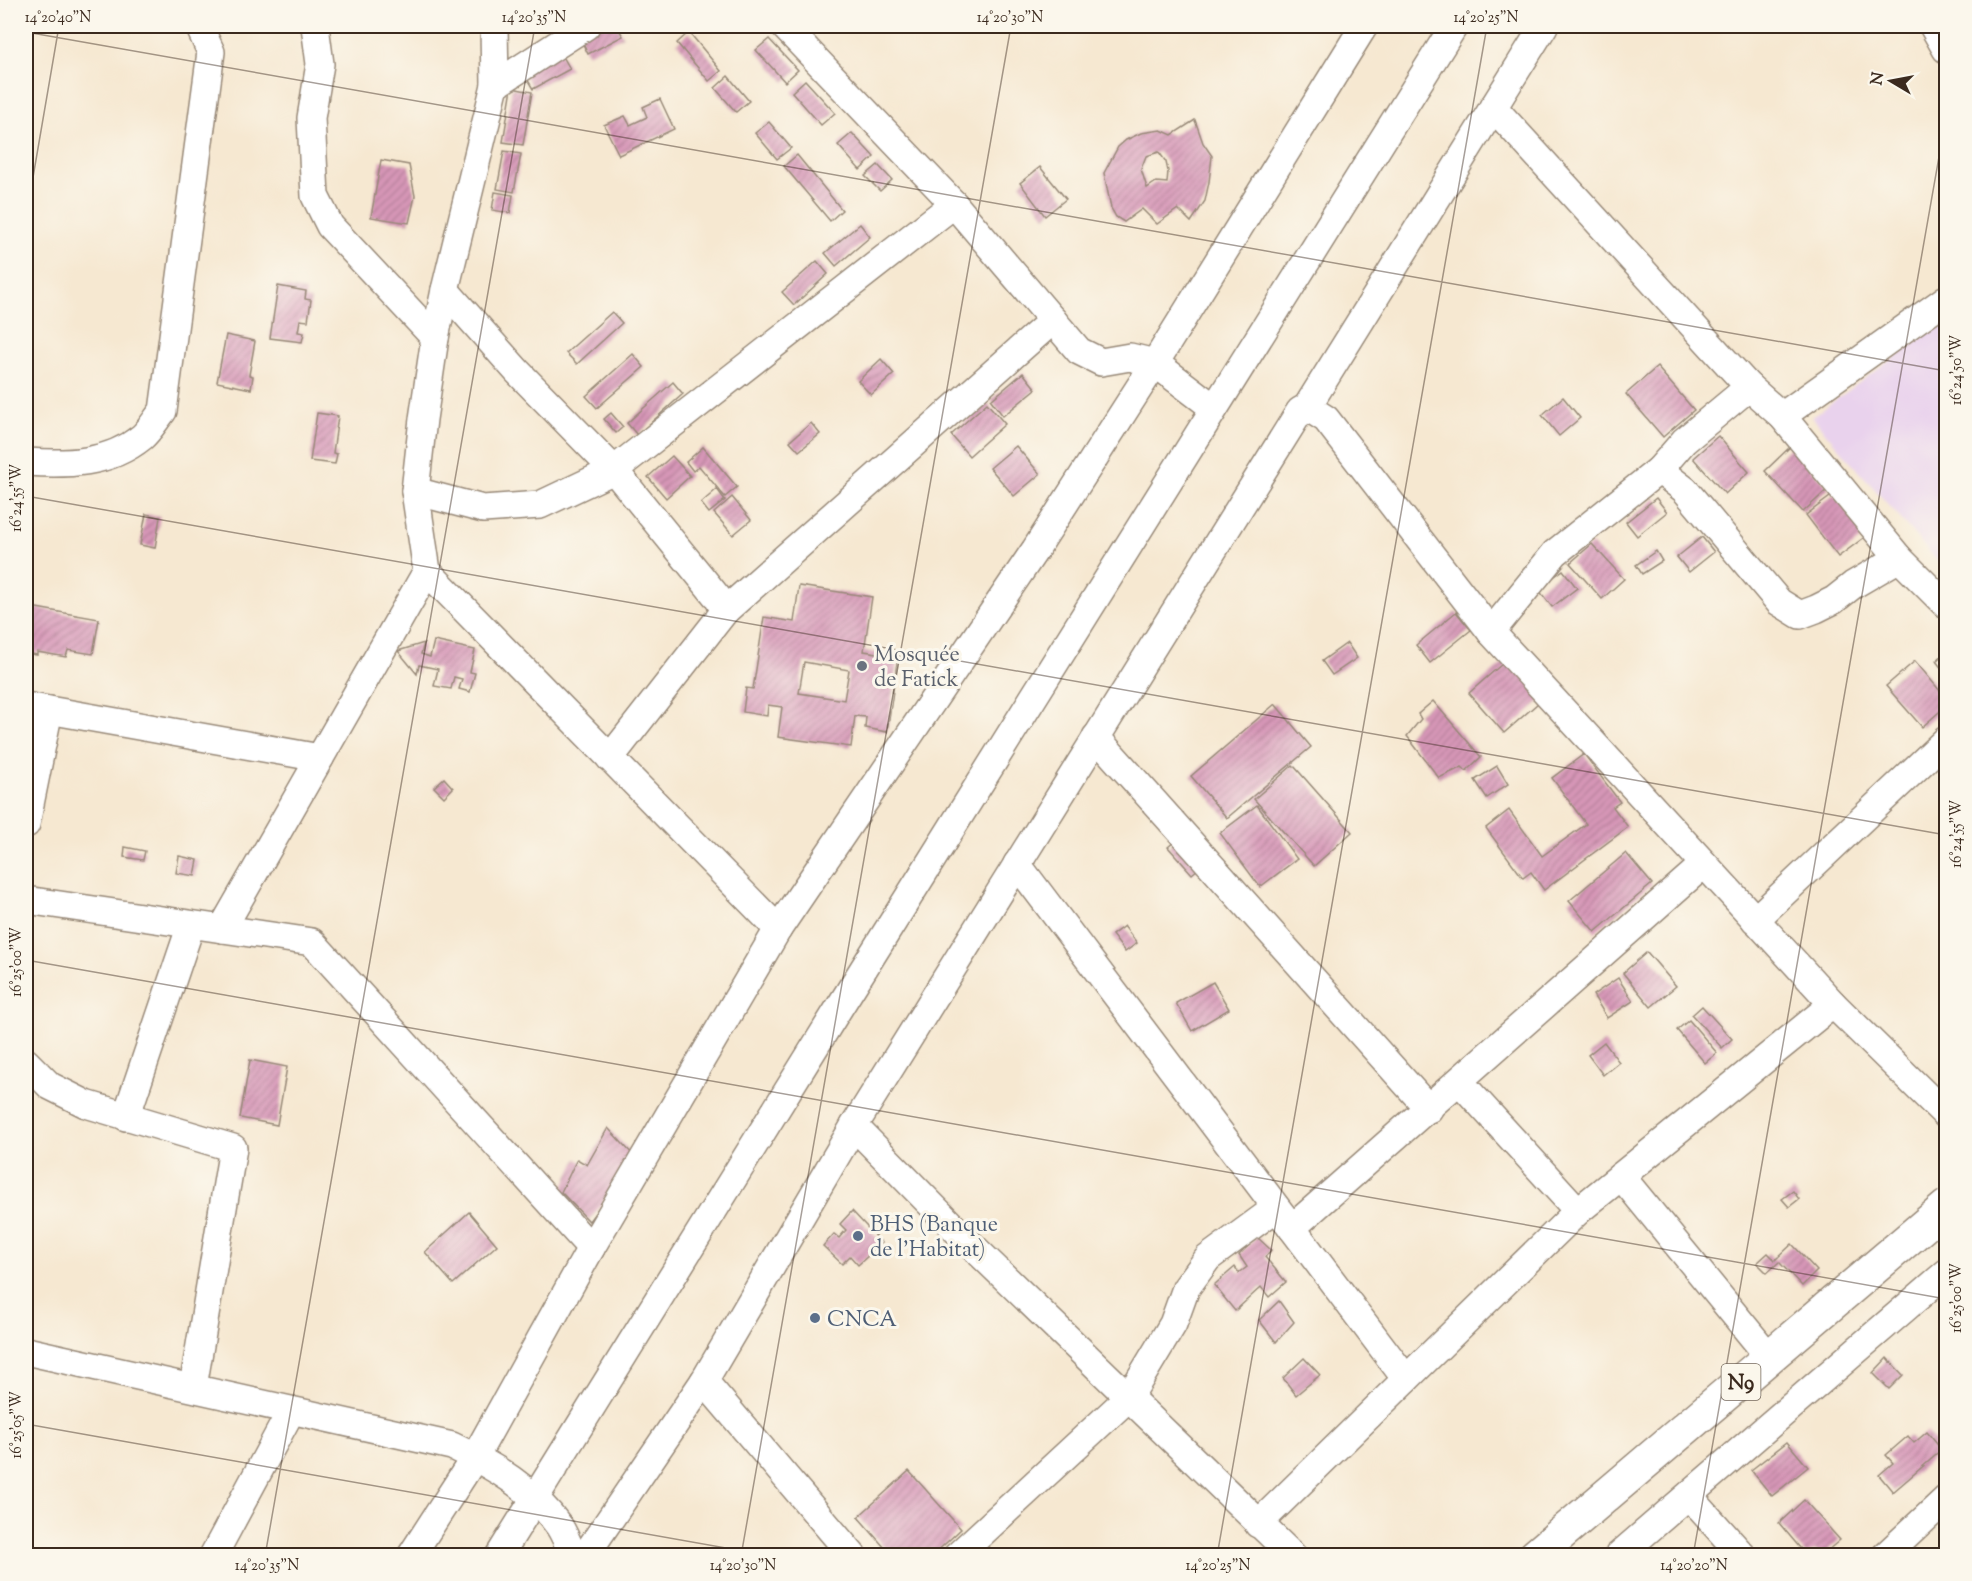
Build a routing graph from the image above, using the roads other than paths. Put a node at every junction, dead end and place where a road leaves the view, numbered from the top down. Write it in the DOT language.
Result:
graph roads {
  1 [pos="199,26"];
  2 [pos="315,26"];
  3 [pos="495,26"];
  4 [pos="586,26"];
  5 [pos="784,26"];
  6 [pos="1364,26"];
  7 [pos="1454,26"];
  8 [pos="1544,26"];
  9 [pos="1933,26"];
  10 [pos="1947,49"];
  11 [pos="495,86"];
  12 [pos="1493,107"];
  13 [pos="954,204"];
  14 [pos="445,290"];
  15 [pos="1947,299"];
  16 [pos="1053,320"];
  17 [pos="435,338"];
  18 [pos="1155,363"];
  19 [pos="1749,387"];
  20 [pos="1307,407"];
  21 [pos="1214,408"];
  22 [pos="1782,416"];
  23 [pos="26,462"];
  24 [pos="614,470"];
  25 [pos="1659,470"];
  26 [pos="414,492"];
  27 [pos="1899,558"];
  28 [pos="426,571"];
  29 [pos="1947,605"];
  30 [pos="725,611"];
  31 [pos="1491,632"];
  32 [pos="37,708"];
  33 [pos="1096,737"];
  34 [pos="1945,744"];
  35 [pos="320,758"];
  36 [pos="610,758"];
  37 [pos="26,824"];
  38 [pos="1017,864"];
  39 [pos="1703,865"];
  40 [pos="26,900"];
  41 [pos="1755,920"];
  42 [pos="191,925"];
  43 [pos="222,929"];
  44 [pos="778,929"];
  45 [pos="1833,1004"];
  46 [pos="26,1062"];
  47 [pos="1460,1082"];
  48 [pos="1429,1108"];
  49 [pos="1947,1115"];
  50 [pos="126,1117"];
  51 [pos="854,1126"];
  52 [pos="1621,1176"];
  53 [pos="1578,1211"];
  54 [pos="1945,1213"];
  55 [pos="1284,1218"];
  56 [pos="591,1248"];
  57 [pos="1947,1274"];
  58 [pos="26,1351"];
  59 [pos="1770,1358"];
  60 [pos="1406,1379"];
  61 [pos="704,1381"];
  62 [pos="193,1387"];
  63 [pos="1129,1397"];
  64 [pos="291,1411"];
  65 [pos="475,1457"];
  66 [pos="1689,1496"];
  67 [pos="536,1498"];
  68 [pos="1947,1499"];
  69 [pos="1258,1524"];
  70 [pos="213,1556"];
  71 [pos="411,1556"];
  72 [pos="499,1556"];
  73 [pos="573,1556"];
  74 [pos="585,1556"];
  75 [pos="853,1556"];
  76 [pos="957,1556"];
  77 [pos="1293,1556"];
  78 [pos="1535,1556"];
  79 [pos="1618,1556"];
  80 [pos="1743,1556"];
  81 [pos="1885,1556"];
  1 -- 23 [label="street"];
  2 -- 17 [label="street"];
  3 -- 11 [label="street"];
  4 -- 11 [label="street"];
  5 -- 13 [label="street"];
  6 -- 18 [label="street"];
  7 -- 21 [label="street"];
  8 -- 12 [label="street"];
  9 -- 10 [label="street"];
  11 -- 14 [label="street"];
  12 -- 19 [label="street"];
  12 -- 20 [label="street"];
  13 -- 16 [label="street"];
  13 -- 24 [label="street"];
  14 -- 17 [label="street"];
  14 -- 24 [label="street"];
  15 -- 22 [label="street"];
  16 -- 18 [label="street"];
  16 -- 30 [label="street"];
  17 -- 26 [label="street"];
  18 -- 21 [label="street"];
  18 -- 44 [label="street"];
  19 -- 22 [label="street"];
  19 -- 25 [label="street"];
  20 -- 31 [label="street"];
  20 -- 33 [label="street"];
  21 -- 67 [label="street"];
  22 -- 27 [label="street"];
  24 -- 26 [label="street"];
  24 -- 30 [label="street"];
  25 -- 27 [label="street"];
  25 -- 31 [label="street"];
  26 -- 28 [label="street"];
  27 -- 29 [label="street"];
  28 -- 35 [label="street"];
  28 -- 36 [label="street"];
  30 -- 36 [label="street"];
  31 -- 39 [label="street"];
  32 -- 35 [label="street"];
  32 -- 37 [label="street"];
  33 -- 38 [label="street"];
  33 -- 48 [label="street"];
  34 -- 41 [label="street"];
  35 -- 43 [label="street"];
  36 -- 44 [label="street"];
  38 -- 51 [label="street"];
  38 -- 55 [label="street"];
  39 -- 41 [label="street"];
  39 -- 47 [label="street"];
  40 -- 42 [label="street"];
  41 -- 45 [label="street"];
  42 -- 43 [label="street"];
  42 -- 50 [label="street"];
  43 -- 56 [label="street"];
  44 -- 56 [label="street"];
  45 -- 49 [label="street"];
  45 -- 52 [label="street"];
  46 -- 50 [label="street"];
  47 -- 48 [label="street"];
  47 -- 53 [label="street"];
  48 -- 55 [label="street"];
  50 -- 62 [label="street"];
  51 -- 61 [label="street"];
  51 -- 63 [label="street"];
  52 -- 53 [label="street"];
  52 -- 59 [label="street"];
  53 -- 60 [label="street"];
  54 -- 59 [label="main road, N9"];
  55 -- 60 [label="street"];
  55 -- 63 [label="street"];
  56 -- 65 [label="street"];
  57 -- 66 [label="street"];
  58 -- 62 [label="street"];
  59 -- 78 [label="main road, N9"];
  60 -- 69 [label="street"];
  61 -- 74 [label="street"];
  61 -- 75 [label="street"];
  62 -- 64 [label="street"];
  63 -- 69 [label="street"];
  63 -- 76 [label="street"];
  64 -- 65 [label="street"];
  64 -- 70 [label="street"];
  65 -- 67 [label="street"];
  65 -- 71 [label="street"];
  66 -- 79 [label="street"];
  66 -- 80 [label="street"];
  67 -- 72 [label="street"];
  67 -- 73 [label="street"];
  68 -- 81 [label="street"];
  69 -- 77 [label="street"];
}
